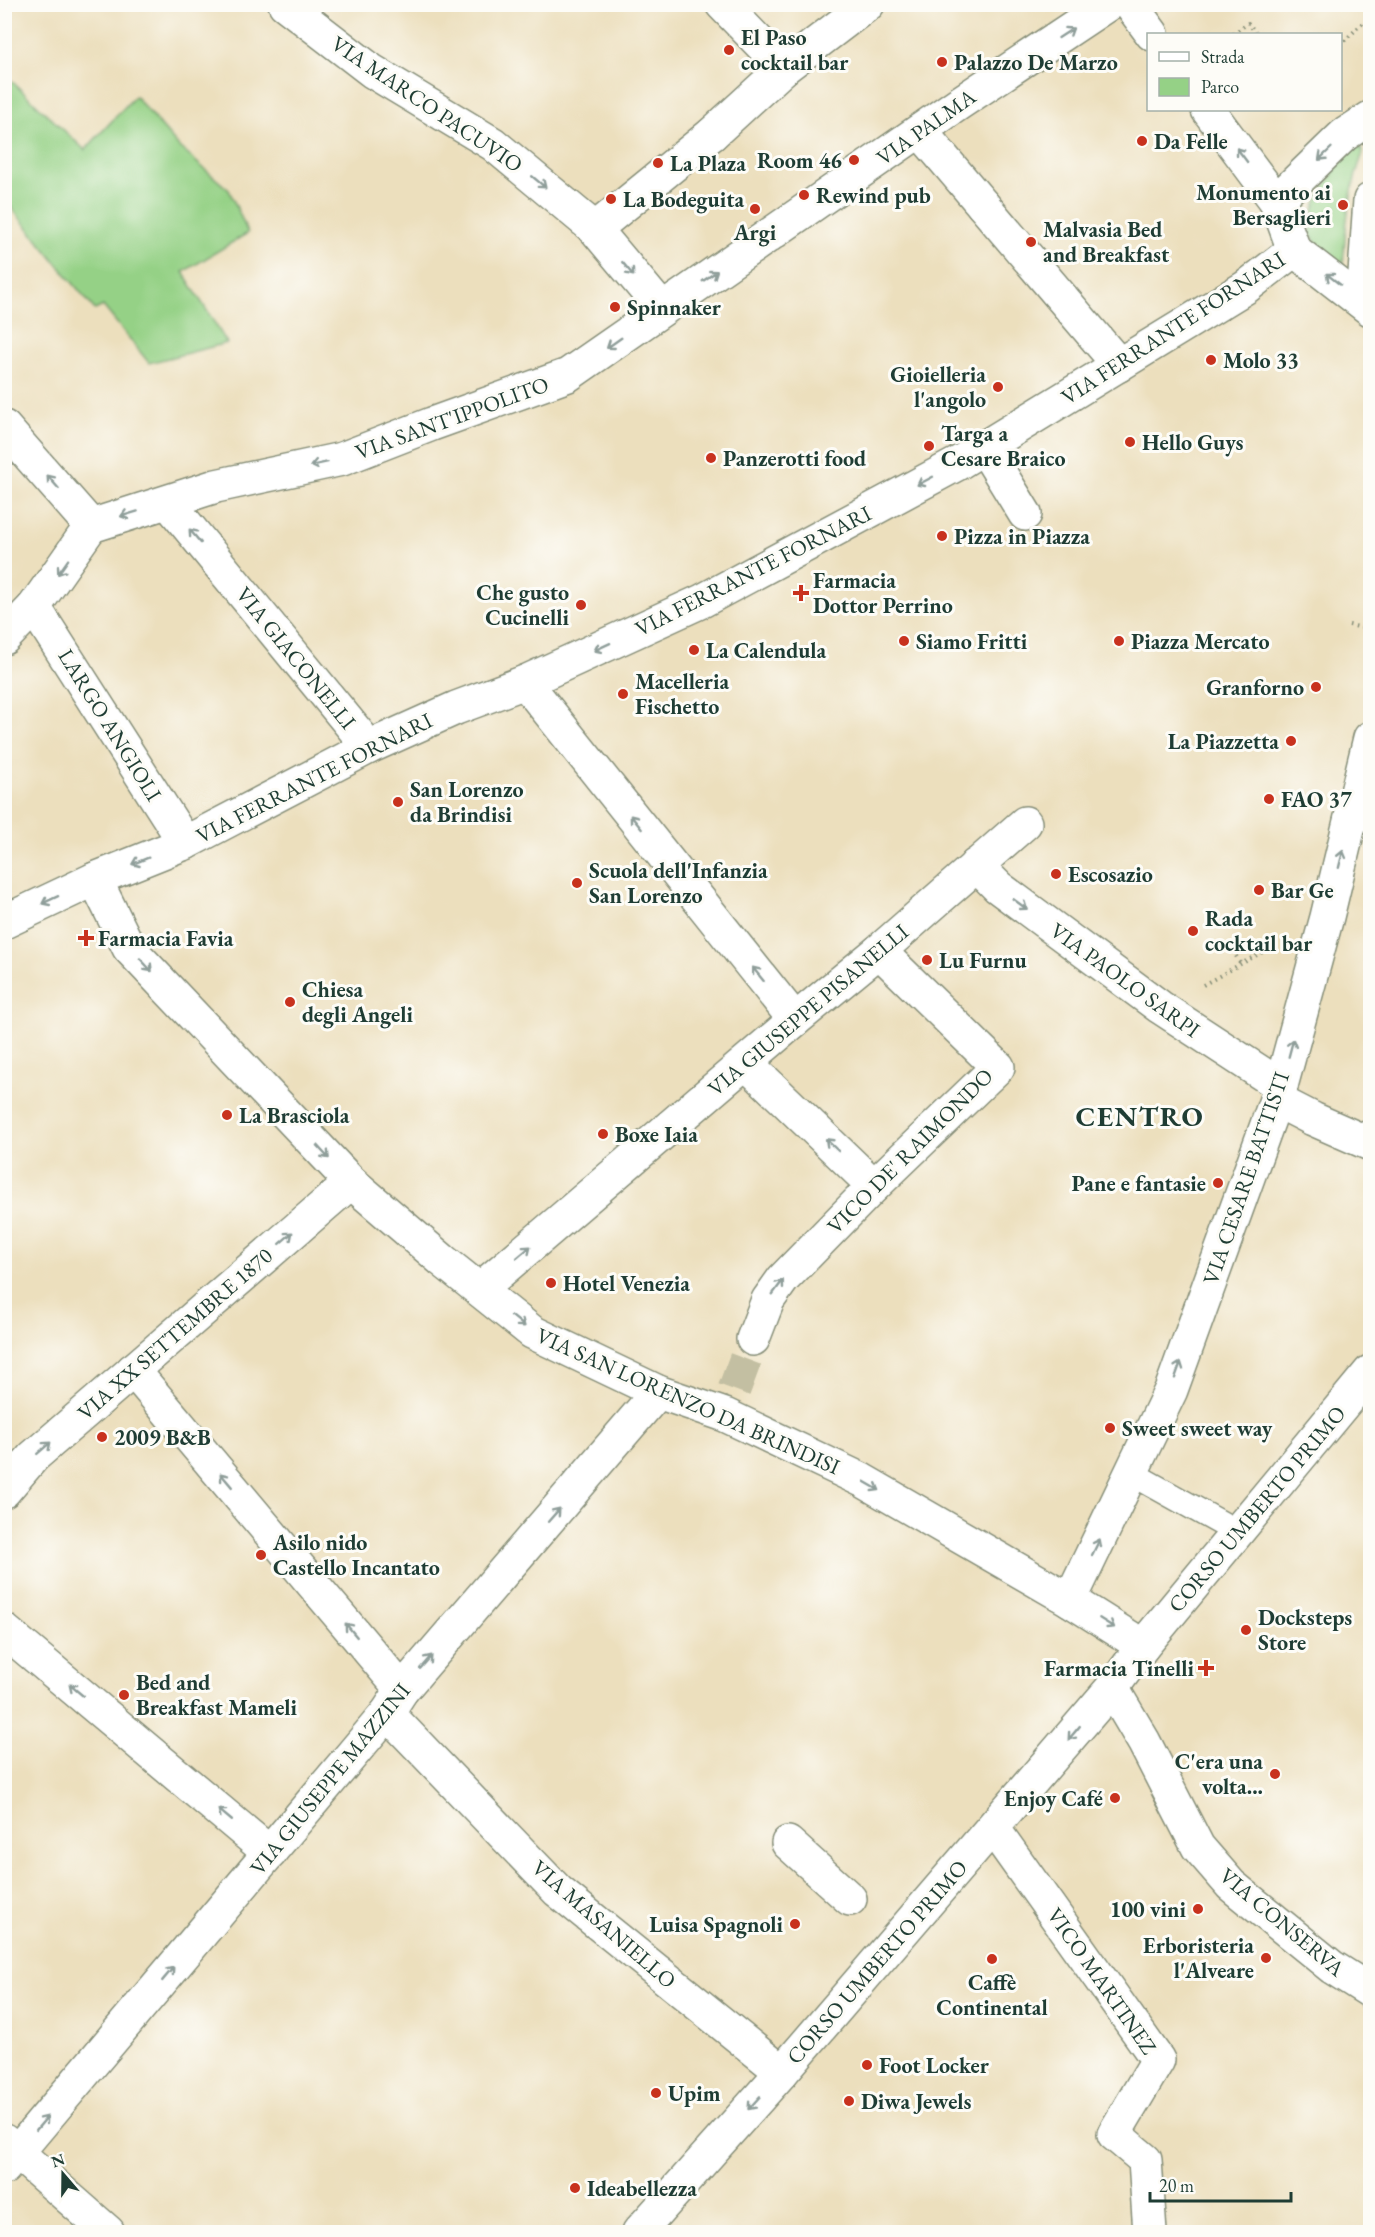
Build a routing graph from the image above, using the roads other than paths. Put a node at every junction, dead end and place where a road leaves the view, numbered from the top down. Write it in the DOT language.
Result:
graph roads {
  1 [pos="285,4"];
  2 [pos="722,4"];
  3 [pos="868,4"];
  4 [pos="1108,4"];
  5 [pos="1130,4"];
  6 [pos="1151,33"];
  7 [pos="784,68"];
  8 [pos="1209,111"];
  9 [pos="1371,118"];
  10 [pos="920,131"];
  11 [pos="1371,200"];
  12 [pos="1276,201"];
  13 [pos="595,229"];
  14 [pos="1294,250"];
  15 [pos="1367,306"];
  16 [pos="662,309"];
  17 [pos="1119,365"];
  18 [pos="4,427"];
  19 [pos="984,447"];
  20 [pos="168,502"];
  21 [pos="1025,514"];
  22 [pos="91,526"];
  23 [pos="34,607"];
  24 [pos="4,638"];
  25 [pos="525,682"];
  26 [pos="1371,738"];
  27 [pos="369,747"];
  28 [pos="1024,823"];
  29 [pos="185,843"];
  30 [pos="976,866"];
  31 [pos="95,879"];
  32 [pos="4,922"];
  33 [pos="879,951"];
  34 [pos="795,1020"];
  35 [pos="746,1063"];
  36 [pos="1278,1093"];
  37 [pos="1371,1144"];
  38 [pos="351,1182"];
  39 [pos="874,1186"];
  40 [pos="480,1290"];
  41 [pos="753,1340"];
  42 [pos="133,1370"];
  43 [pos="1371,1372"];
  44 [pos="658,1392"];
  45 [pos="1131,1473"];
  46 [pos="4,1491"];
  47 [pos="1237,1533"];
  48 [pos="1070,1600"];
  49 [pos="4,1630"];
  50 [pos="1143,1646"];
  51 [pos="1112,1688"];
  52 [pos="394,1702"];
  53 [pos="993,1828"];
  54 [pos="788,1843"];
  55 [pos="270,1853"];
  56 [pos="850,1899"];
  57 [pos="1371,1992"];
  58 [pos="782,2072"];
  59 [pos="9,2154"];
  60 [pos="108,2232"];
  61 [pos="639,2232"];
  62 [pos="1150,2232"];
  1 -- 13 [label="street, VIA MARCO PACUVIO, one-way"];
  2 -- 7 [label="street"];
  3 -- 7 [label="street"];
  10 -- 4 [label="street, VIA PALMA, one-way"];
  5 -- 6 [label="street"];
  7 -- 13 [label="street"];
  12 -- 8 [label="street, one-way"];
  9 -- 12 [label="street, one-way"];
  16 -- 10 [label="street, VIA PALMA, one-way"];
  10 -- 17 [label="street"];
  11 -- 15 [label="street"];
  12 -- 14 [label="street"];
  13 -- 16 [label="street, VIA MARCO PACUVIO, one-way"];
  15 -- 14 [label="street, one-way"];
  14 -- 17 [label="street, VIA FERRANTE FORNARI"];
  16 -- 20 [label="street, VIA SANT'IPPOLITO, one-way"];
  17 -- 19 [label="street, VIA FERRANTE FORNARI"];
  22 -- 18 [label="street, one-way"];
  19 -- 21 [label="street"];
  19 -- 25 [label="street, VIA FERRANTE FORNARI, one-way"];
  20 -- 22 [label="street, one-way"];
  27 -- 20 [label="street, VIA GIACONELLI, one-way"];
  22 -- 23 [label="street, one-way"];
  23 -- 24 [label="street"];
  23 -- 29 [label="street, LARGO ANGIOLI"];
  25 -- 27 [label="street, VIA FERRANTE FORNARI"];
  34 -- 25 [label="street, one-way"];
  36 -- 26 [label="street, VIA CESARE BATTISTI, one-way"];
  27 -- 29 [label="street, VIA FERRANTE FORNARI"];
  28 -- 30 [label="street, VIA GIUSEPPE PISANELLI"];
  29 -- 31 [label="street, VIA FERRANTE FORNARI, one-way"];
  30 -- 33 [label="street, VIA GIUSEPPE PISANELLI"];
  30 -- 36 [label="street, VIA PAOLO SARPI, one-way"];
  31 -- 32 [label="street, VIA FERRANTE FORNARI, one-way"];
  31 -- 38 [label="street, VIA SAN LORENZO DA BRINDISI, one-way"];
  33 -- 34 [label="street, VIA GIUSEPPE PISANELLI"];
  33 -- 39 [label="street, VICO DE' RAIMONDO"];
  34 -- 35 [label="street, VIA GIUSEPPE PISANELLI"];
  39 -- 35 [label="street, one-way"];
  40 -- 35 [label="street, VIA GIUSEPPE PISANELLI, one-way"];
  36 -- 37 [label="street, VIA PAOLO SARPI"];
  45 -- 36 [label="street, VIA CESARE BATTISTI, one-way"];
  38 -- 40 [label="street, VIA SAN LORENZO DA BRINDISI"];
  42 -- 38 [label="street, VIA XX SETTEMBRE 1870, one-way"];
  41 -- 39 [label="street, VICO DE' RAIMONDO, one-way"];
  40 -- 44 [label="street, VIA SAN LORENZO DA BRINDISI, one-way"];
  46 -- 42 [label="street, VIA XX SETTEMBRE 1870, one-way"];
  52 -- 42 [label="street, VIA MASANIELLO, one-way"];
  43 -- 47 [label="street, CORSO UMBERTO PRIMO"];
  44 -- 48 [label="street, VIA SAN LORENZO DA BRINDISI, one-way"];
  52 -- 44 [label="street, VIA GIUSEPPE MAZZINI, one-way"];
  45 -- 47 [label="lane"];
  48 -- 45 [label="street, VIA CESARE BATTISTI, one-way"];
  47 -- 50 [label="street, CORSO UMBERTO PRIMO"];
  48 -- 50 [label="street, VIA SAN LORENZO DA BRINDISI, one-way"];
  55 -- 49 [label="street, one-way"];
  50 -- 51 [label="street, CORSO UMBERTO PRIMO"];
  51 -- 53 [label="street, CORSO UMBERTO PRIMO, one-way"];
  51 -- 57 [label="street, VIA CONSERVA"];
  52 -- 55 [label="street, VIA GIUSEPPE MAZZINI"];
  52 -- 58 [label="street, VIA MASANIELLO"];
  53 -- 58 [label="street, CORSO UMBERTO PRIMO"];
  53 -- 62 [label="street, VICO MARTINEZ"];
  54 -- 56 [label="street"];
  59 -- 55 [label="street, VIA GIUSEPPE MAZZINI, one-way"];
  58 -- 61 [label="street, CORSO UMBERTO PRIMO, one-way"];
  59 -- 60 [label="street"];
}
